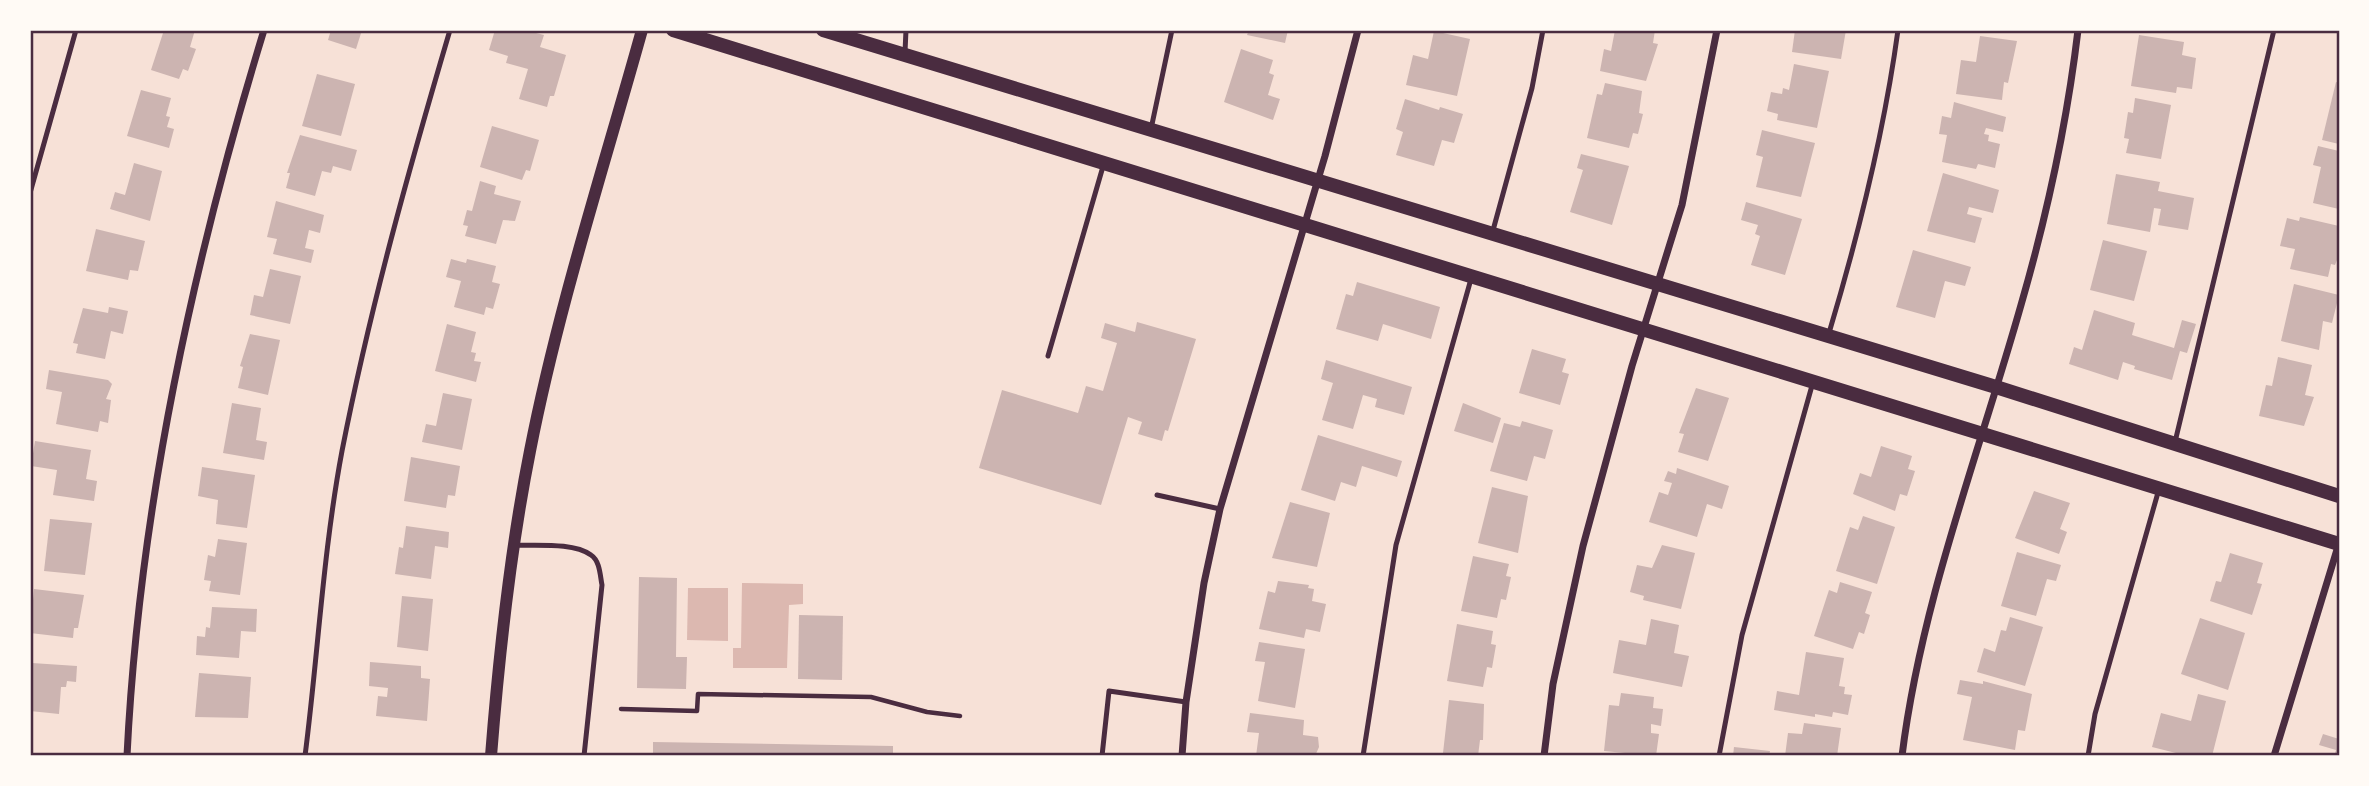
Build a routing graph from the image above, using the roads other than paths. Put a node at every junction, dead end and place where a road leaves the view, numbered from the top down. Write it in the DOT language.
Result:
graph roads {
  1 [pos="76,30"];
  2 [pos="264,30"];
  3 [pos="450,30"];
  4 [pos="642,30"];
  5 [pos="673,30"];
  6 [pos="823,30"];
  7 [pos="906,30"];
  8 [pos="1172,30"];
  9 [pos="1358,30"];
  10 [pos="1543,30"];
  11 [pos="1717,30"];
  12 [pos="1898,30"];
  13 [pos="2078,30"];
  14 [pos="2274,30"];
  15 [pos="851,34"];
  16 [pos="905,55"];
  17 [pos="1151,130"];
  18 [pos="1104,163"];
  19 [pos="1317,181"];
  20 [pos="30,193"];
  21 [pos="1304,223"];
  22 [pos="1492,234"];
  23 [pos="1472,277"];
  24 [pos="1657,284"];
  25 [pos="1643,330"];
  26 [pos="1828,336"];
  27 [pos="1048,356"];
  28 [pos="1814,382"];
  29 [pos="1996,387"];
  30 [pos="1983,433"];
  31 [pos="2175,443"];
  32 [pos="2159,488"];
  33 [pos="1157,495"];
  34 [pos="2339,496"];
  35 [pos="1220,509"];
  36 [pos="2339,543"];
  37 [pos="514,545"];
  38 [pos="1186,702"];
  39 [pos="127,756"];
  40 [pos="304,756"];
  41 [pos="491,756"];
  42 [pos="584,756"];
  43 [pos="1102,756"];
  44 [pos="1182,756"];
  45 [pos="1363,756"];
  46 [pos="1544,756"];
  47 [pos="1719,756"];
  48 [pos="1902,756"];
  49 [pos="2088,756"];
  50 [pos="2274,756"];
  1 -- 20 [label="lane"];
  2 -- 39 [label="street"];
  3 -- 40 [label="lane"];
  4 -- 37 [label="street"];
  5 -- 18 [label="main road"];
  6 -- 15 [label="main road"];
  7 -- 16 [label="lane"];
  8 -- 17 [label="lane"];
  9 -- 19 [label="street"];
  10 -- 22 [label="lane"];
  11 -- 24 [label="street"];
  12 -- 26 [label="lane"];
  13 -- 29 [label="street"];
  14 -- 31 [label="lane"];
  15 -- 16 [label="main road"];
  16 -- 17 [label="main road"];
  17 -- 19 [label="main road"];
  18 -- 21 [label="main road"];
  18 -- 27 [label="lane"];
  19 -- 21 [label="street"];
  19 -- 22 [label="main road"];
  21 -- 23 [label="main road"];
  21 -- 35 [label="street"];
  22 -- 24 [label="main road"];
  23 -- 25 [label="main road"];
  23 -- 45 [label="lane"];
  24 -- 25 [label="street"];
  24 -- 26 [label="main road"];
  25 -- 28 [label="main road"];
  25 -- 46 [label="street"];
  26 -- 29 [label="main road"];
  28 -- 30 [label="main road"];
  28 -- 47 [label="lane"];
  29 -- 30 [label="street"];
  29 -- 31 [label="main road"];
  30 -- 32 [label="main road"];
  30 -- 48 [label="street"];
  31 -- 34 [label="main road"];
  32 -- 36 [label="main road"];
  32 -- 49 [label="lane"];
  33 -- 35 [label="lane"];
  35 -- 38 [label="street"];
  36 -- 50 [label="street"];
  37 -- 41 [label="street"];
  37 -- 42 [label="lane"];
  38 -- 43 [label="lane"];
  38 -- 44 [label="street"];
}
